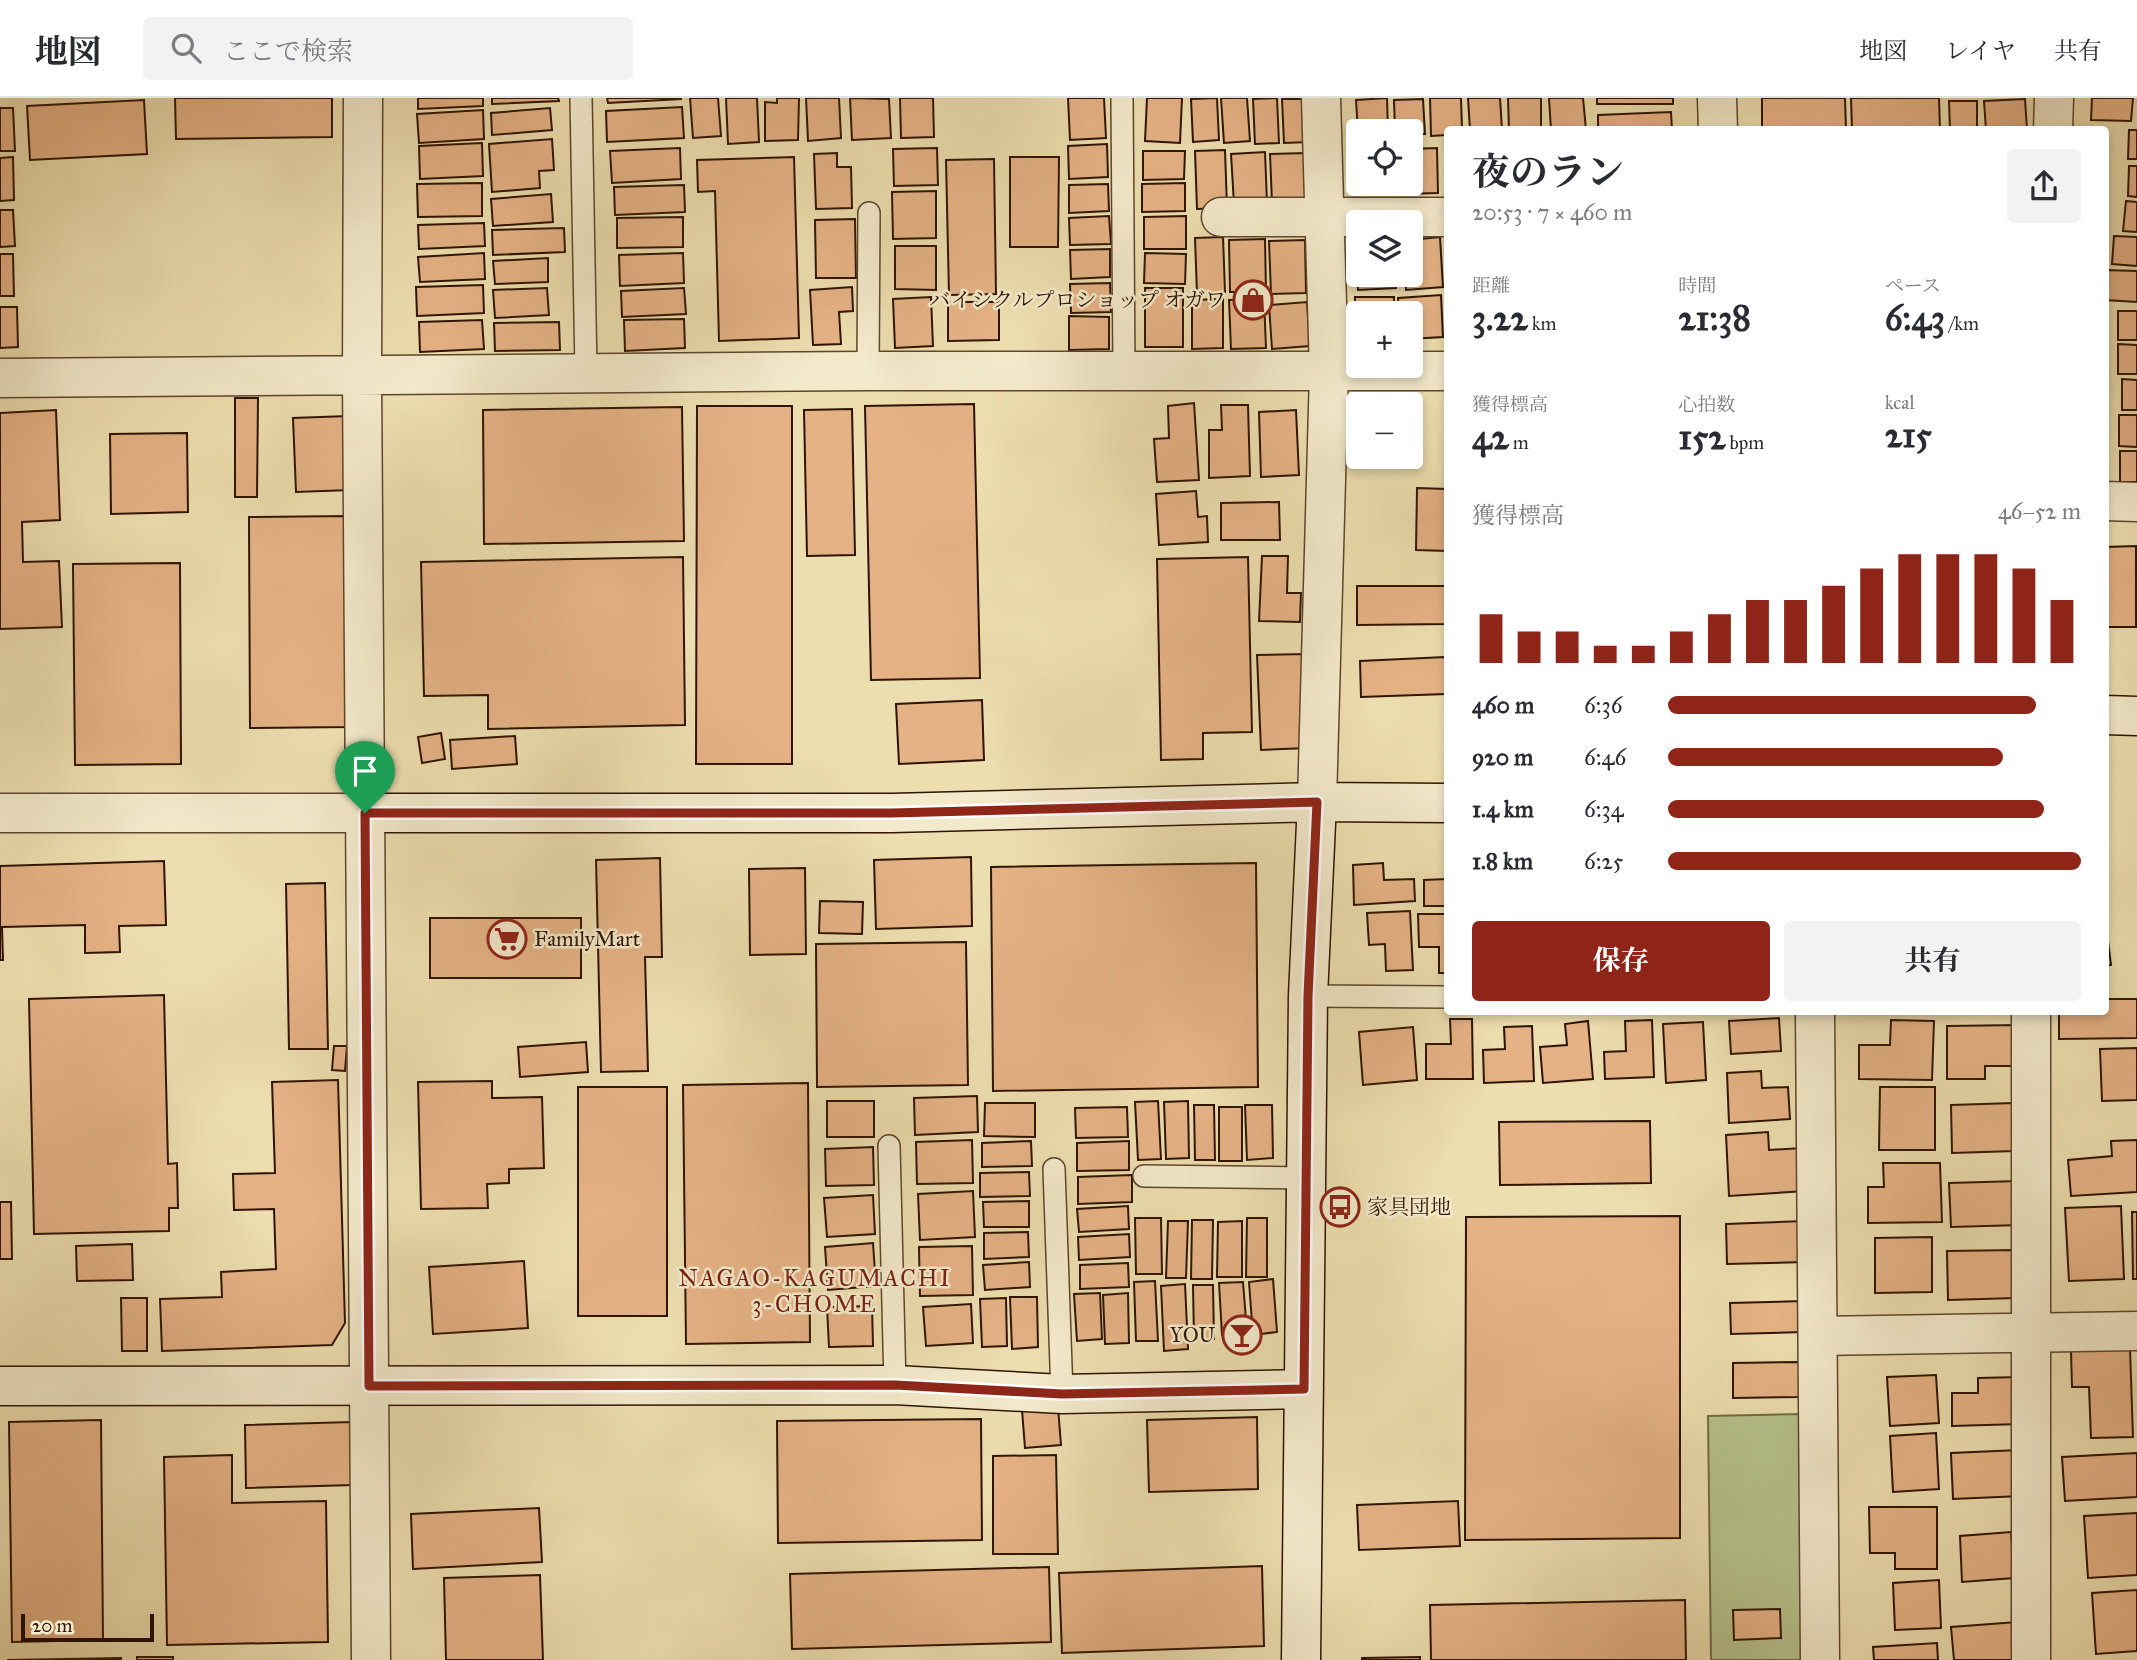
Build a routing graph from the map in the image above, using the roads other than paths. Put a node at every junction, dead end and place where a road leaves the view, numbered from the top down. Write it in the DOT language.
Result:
graph roads {
  1 [pos="363,98"];
  2 [pos="581,98"];
  3 [pos="1122,98"];
  4 [pos="1321,98"];
  5 [pos="1717,98"];
  6 [pos="2054,98"];
  7 [pos="1718,126"];
  8 [pos="2053,126"];
  9 [pos="869,213"];
  10 [pos="1221,217"];
  11 [pos="1326,217"];
  12 [pos="1444,218"];
  13 [pos="1124,370"];
  14 [pos="868,371"];
  15 [pos="586,372"];
  16 [pos="1329,372"];
  17 [pos="1444,372"];
  18 [pos="362,376"];
  19 [pos="0,378"];
  20 [pos="2109,502"];
  21 [pos="2137,502"];
  22 [pos="2109,715"];
  23 [pos="2137,716"];
  24 [pos="1317,802"];
  25 [pos="1444,803"];
  26 [pos="0,813"];
  27 [pos="365,813"];
  28 [pos="1308,996"];
  29 [pos="1444,997"];
  30 [pos="1815,1015"];
  31 [pos="2031,1015"];
  32 [pos="889,1146"];
  33 [pos="1054,1169"];
  34 [pos="1144,1176"];
  35 [pos="1306,1178"];
  36 [pos="2137,1331"];
  37 [pos="2032,1333"];
  38 [pos="1818,1336"];
  39 [pos="895,1385"];
  40 [pos="0,1386"];
  41 [pos="369,1386"];
  42 [pos="1304,1389"];
  43 [pos="1062,1394"];
  44 [pos="371,1660"];
  45 [pos="1301,1660"];
  46 [pos="1820,1660"];
  47 [pos="2031,1660"];
  1 -- 18 [label="street"];
  2 -- 15 [label="lane"];
  3 -- 13 [label="lane"];
  4 -- 11 [label="street"];
  5 -- 7 [label="street"];
  6 -- 8 [label="street"];
  9 -- 14 [label="lane"];
  10 -- 11 [label="street"];
  11 -- 12 [label="street"];
  11 -- 16 [label="street"];
  13 -- 14 [label="street"];
  13 -- 16 [label="street"];
  14 -- 15 [label="street"];
  15 -- 18 [label="street"];
  16 -- 17 [label="street"];
  16 -- 24 [label="street"];
  18 -- 19 [label="street"];
  18 -- 27 [label="street"];
  20 -- 21 [label="street"];
  22 -- 23 [label="street"];
  24 -- 25 [label="street"];
  24 -- 27 [label="street"];
  24 -- 28 [label="street"];
  26 -- 27 [label="street"];
  27 -- 41 [label="street"];
  28 -- 29 [label="lane"];
  28 -- 35 [label="street"];
  30 -- 38 [label="street"];
  31 -- 37 [label="street"];
  32 -- 39 [label="lane"];
  33 -- 43 [label="lane"];
  34 -- 35 [label="lane"];
  35 -- 42 [label="street"];
  36 -- 37 [label="street"];
  37 -- 38 [label="street"];
  37 -- 47 [label="street"];
  38 -- 46 [label="street"];
  39 -- 41 [label="street"];
  39 -- 43 [label="street"];
  40 -- 41 [label="street"];
  41 -- 44 [label="street"];
  42 -- 43 [label="street"];
  42 -- 45 [label="street"];
}
